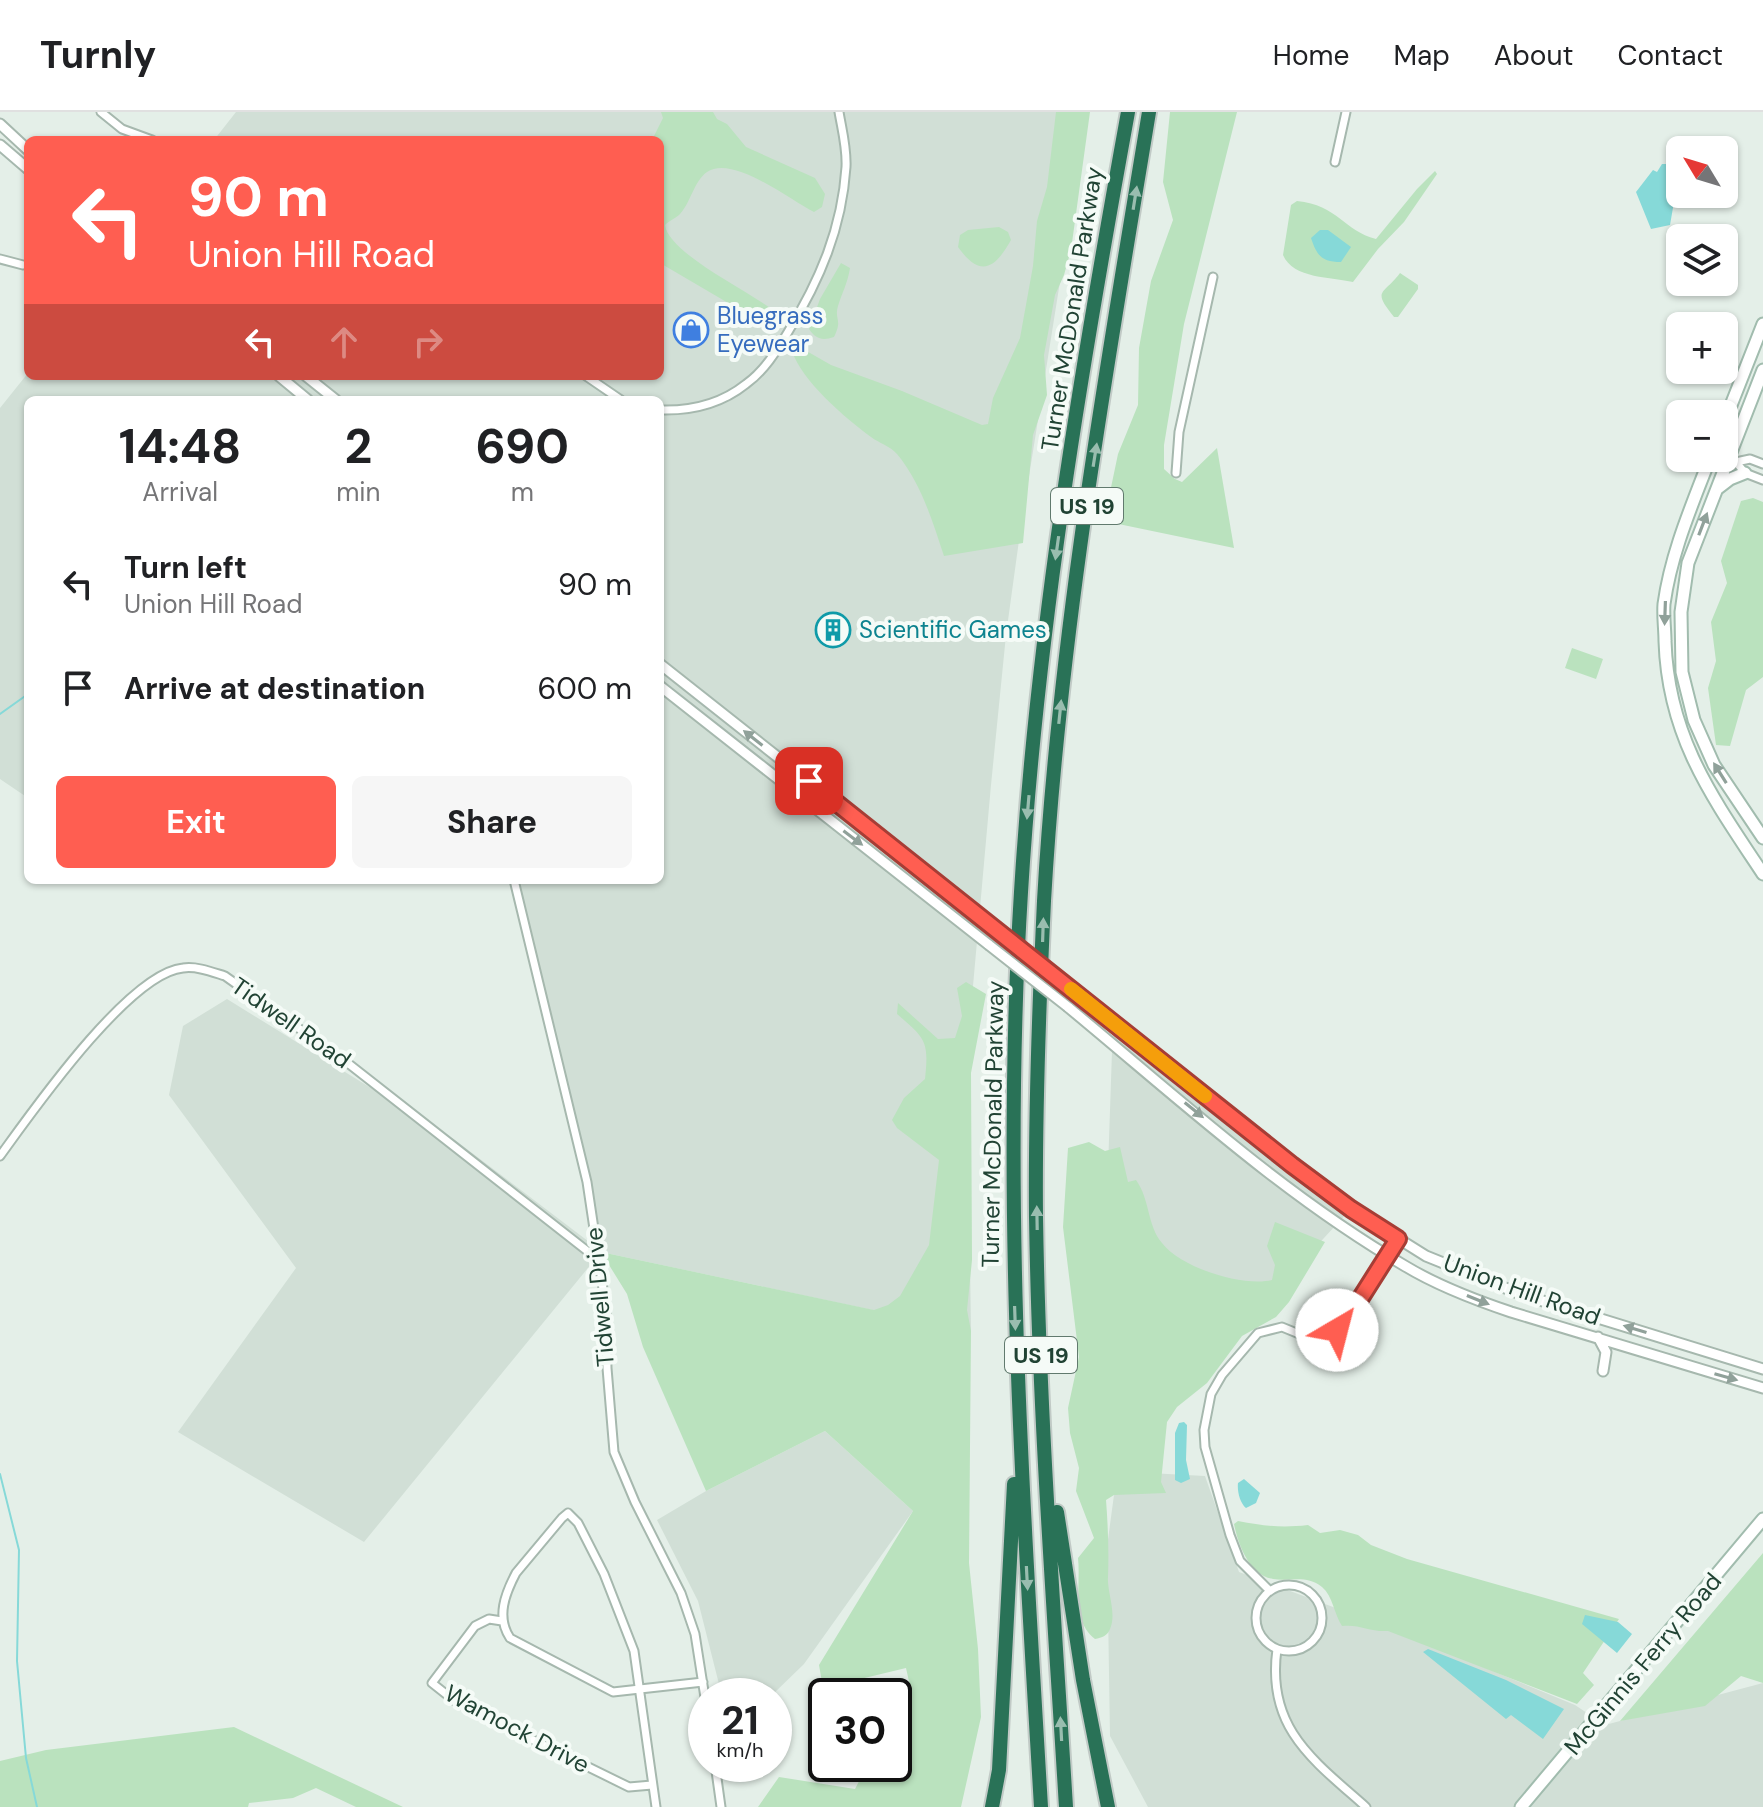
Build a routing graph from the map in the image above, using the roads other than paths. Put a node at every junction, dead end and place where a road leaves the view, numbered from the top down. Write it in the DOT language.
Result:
graph roads {
  1 [pos="101,112"];
  2 [pos="839,112"];
  3 [pos="1128,112"];
  4 [pos="1149,112"];
  5 [pos="1346,112"];
  6 [pos="0,124"];
  7 [pos="141,136"];
  8 [pos="0,145"];
  9 [pos="24,146"];
  10 [pos="1335,162"];
  11 [pos="24,166"];
  12 [pos="0,259"];
  13 [pos="23,265"];
  14 [pos="1213,277"];
  15 [pos="1763,324"];
  16 [pos="1763,370"];
  17 [pos="284,380"];
  18 [pos="311,380"];
  19 [pos="592,380"];
  20 [pos="303,396"];
  21 [pos="331,396"];
  22 [pos="615,396"];
  23 [pos="1733,400"];
  24 [pos="664,410"];
  25 [pos="1738,436"];
  26 [pos="1738,460"];
  27 [pos="1763,464"];
  28 [pos="1738,467"];
  29 [pos="1705,472"];
  30 [pos="1724,472"];
  31 [pos="1176,473"];
  32 [pos="1745,473"];
  33 [pos="1763,480"];
  34 [pos="1717,489"];
  35 [pos="664,667"];
  36 [pos="664,689"];
  37 [pos="1763,838"];
  38 [pos="1763,874"];
  39 [pos="515,884"];
  40 [pos="0,1156"];
  41 [pos="1398,1239"];
  42 [pos="1388,1256"];
  43 [pos="600,1261"];
  44 [pos="1598,1337"];
  45 [pos="1627,1346"];
  46 [pos="1763,1369"];
  47 [pos="1763,1388"];
  48 [pos="1017,1416"];
  49 [pos="1044,1430"];
  50 [pos="1763,1519"];
  51 [pos="1270,1591"];
  52 [pos="502,1621"];
  53 [pos="1277,1649"];
  54 [pos="702,1678"];
  55 [pos="688,1684"];
  56 [pos="639,1691"];
  57 [pos="718,1782"];
  58 [pos="652,1785"];
  59 [pos="656,1807"];
  60 [pos="721,1807"];
  61 [pos="992,1807"];
  62 [pos="1041,1807"];
  63 [pos="1066,1807"];
  64 [pos="1108,1807"];
  65 [pos="1364,1807"];
  66 [pos="1521,1807"];
  1 -- 7 [label="street"];
  2 -- 24 [label="street"];
  3 -- 48 [label="highway, Turner McDonald Parkway / US 19, one-way"];
  49 -- 4 [label="highway, Turner McDonald Parkway / US 19, one-way"];
  5 -- 10 [label="street"];
  6 -- 9 [label="street"];
  8 -- 11 [label="street"];
  12 -- 13 [label="street"];
  14 -- 31 [label="street"];
  15 -- 23 [label="main road"];
  16 -- 25 [label="main road"];
  17 -- 20 [label="street"];
  18 -- 21 [label="street"];
  19 -- 22 [label="street"];
  26 -- 27 [label="street"];
  28 -- 32 [label="street"];
  29 -- 38 [label="main road, one-way"];
  30 -- 34 [label="main road"];
  32 -- 33 [label="street"];
  32 -- 34 [label="main road"];
  37 -- 34 [label="main road, one-way"];
  41 -- 35 [label="street, Union Hill Road, one-way, bridge"];
  36 -- 42 [label="street, Union Hill Road, one-way, bridge"];
  39 -- 43 [label="street, Tidwell Drive"];
  40 -- 43 [label="street, Tidwell Road"];
  41 -- 42 [label="street"];
  46 -- 41 [label="street, Union Hill Road, one-way"];
  42 -- 44 [label="street, Union Hill Road, one-way"];
  42 -- 51 [label="street"];
  43 -- 54 [label="street, Tidwell Drive"];
  44 -- 45 [label="street, Union Hill Road"];
  44 -- 45 [label="street"];
  45 -- 47 [label="street, Union Hill Road, one-way"];
  48 -- 61 [label="highway"];
  48 -- 62 [label="highway, Turner McDonald Parkway / US 19, one-way"];
  63 -- 49 [label="highway, Turner McDonald Parkway / US 19, one-way"];
  49 -- 64 [label="highway"];
  50 -- 66 [label="main road, McGinnis Ferry Road"];
  51 -- 53 [label="street"];
  51 -- 53 [label="street"];
  52 -- 56 [label="street"];
  52 -- 56 [label="street"];
  52 -- 58 [label="street, Wamock Drive"];
  53 -- 65 [label="street"];
  55 -- 56 [label="street"];
  56 -- 58 [label="street"];
  57 -- 60 [label="street"];
  58 -- 59 [label="street"];
}
